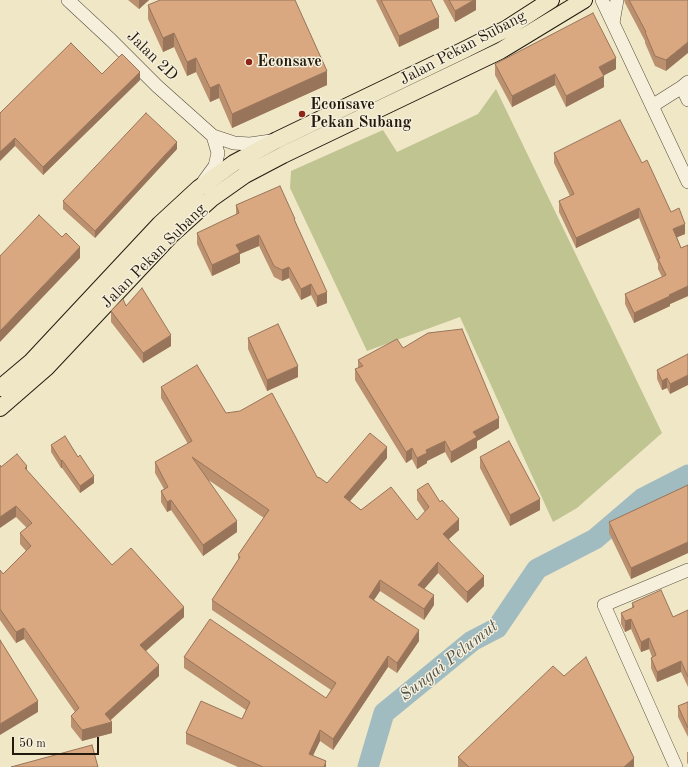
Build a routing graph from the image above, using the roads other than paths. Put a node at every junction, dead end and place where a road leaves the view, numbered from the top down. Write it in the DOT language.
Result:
graph roads {
  1 [pos="68,0"];
  2 [pos="551,0"];
  3 [pos="584,0"];
  4 [pos="602,0"];
  5 [pos="617,0"];
  6 [pos="613,23"];
  7 [pos="685,85"];
  8 [pos="688,100"];
  9 [pos="652,106"];
  10 [pos="213,136"];
  11 [pos="277,140"];
  12 [pos="688,182"];
  13 [pos="199,188"];
  14 [pos="0,388"];
  15 [pos="0,408"];
  16 [pos="688,570"];
  17 [pos="676,767"];
  1 -- 10 [label="street, Jalan 2D"];
  2 -- 11 [label="main road, Jalan Pekan Subang"];
  3 -- 15 [label="main road, Jalan Pekan Subang"];
  4 -- 6 [label="street"];
  5 -- 6 [label="street"];
  6 -- 9 [label="street"];
  7 -- 8 [label="street"];
  7 -- 9 [label="street"];
  9 -- 12 [label="street"];
  10 -- 11 [label="street, Jalan 2D"];
  10 -- 13 [label="street"];
  11 -- 13 [label="main road, Jalan Pekan Subang"];
  13 -- 14 [label="main road, Jalan Pekan Subang"];
  16 -- 17 [label="street"];
}
